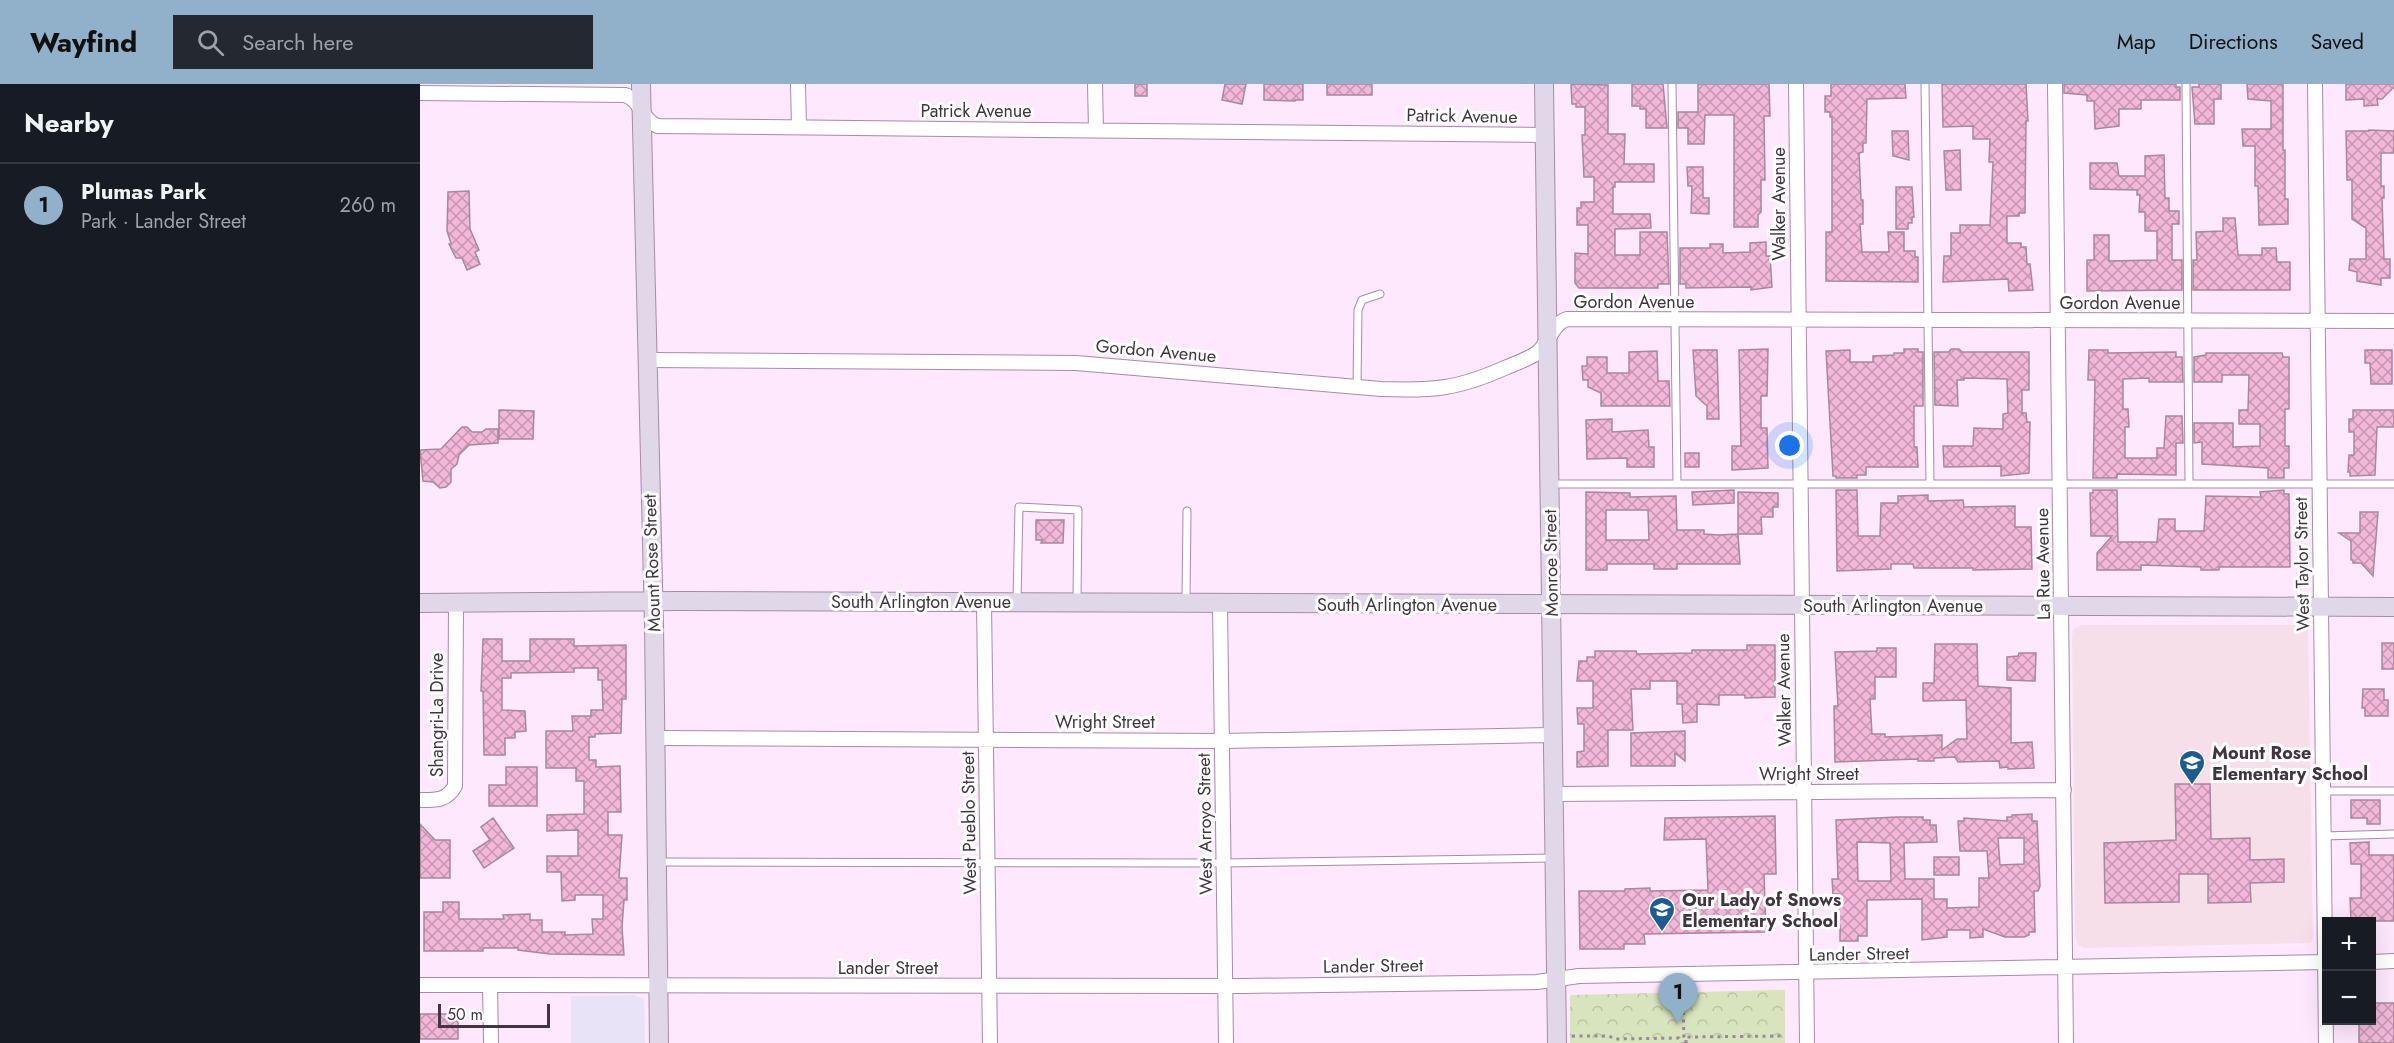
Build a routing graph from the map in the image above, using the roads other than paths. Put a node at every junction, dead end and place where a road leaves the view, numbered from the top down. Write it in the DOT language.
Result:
graph roads {
  1 [pos="640,84"];
  2 [pos="798,84"];
  3 [pos="1095,84"];
  4 [pos="1545,84"];
  5 [pos="1672,84"];
  6 [pos="1796,84"];
  7 [pos="1925,84"];
  8 [pos="2055,84"];
  9 [pos="2186,84"];
  10 [pos="2315,84"];
  11 [pos="465,89"];
  12 [pos="420,93"];
  13 [pos="641,110"];
  14 [pos="799,128"];
  15 [pos="1096,130"];
  16 [pos="1545,135"];
  17 [pos="1380,294"];
  18 [pos="1677,320"];
  19 [pos="1797,320"];
  20 [pos="1930,320"];
  21 [pos="2058,321"];
  22 [pos="2189,321"];
  23 [pos="2318,321"];
  24 [pos="2394,321"];
  25 [pos="1548,340"];
  26 [pos="646,360"];
  27 [pos="1357,387"];
  28 [pos="1801,483"];
  29 [pos="1930,483"];
  30 [pos="2060,483"];
  31 [pos="2189,483"];
  32 [pos="2319,483"];
  33 [pos="1550,484"];
  34 [pos="1677,484"];
  35 [pos="2394,484"];
  36 [pos="1187,512"];
  37 [pos="653,602"];
  38 [pos="420,603"];
  39 [pos="456,603"];
  40 [pos="984,603"];
  41 [pos="1017,603"];
  42 [pos="1077,603"];
  43 [pos="1186,604"];
  44 [pos="1220,604"];
  45 [pos="1551,606"];
  46 [pos="1802,606"];
  47 [pos="2061,607"];
  48 [pos="2320,607"];
  49 [pos="2394,607"];
  50 [pos="1553,735"];
  51 [pos="656,738"];
  52 [pos="986,740"];
  53 [pos="1222,741"];
  54 [pos="2064,790"];
  55 [pos="2394,790"];
  56 [pos="2323,791"];
  57 [pos="1804,792"];
  58 [pos="1554,794"];
  59 [pos="420,800"];
  60 [pos="2394,834"];
  61 [pos="2323,836"];
  62 [pos="1555,858"];
  63 [pos="657,862"];
  64 [pos="1224,863"];
  65 [pos="988,864"];
  66 [pos="2325,917"];
  67 [pos="2394,961"];
  68 [pos="2322,962"];
  69 [pos="2376,962"];
  70 [pos="2065,967"];
  71 [pos="2326,971"];
  72 [pos="1806,972"];
  73 [pos="1556,979"];
  74 [pos="420,985"];
  75 [pos="490,985"];
  76 [pos="659,985"];
  77 [pos="990,986"];
  78 [pos="1226,986"];
  79 [pos="1564,1040"];
  80 [pos="490,1043"];
  81 [pos="659,1043"];
  82 [pos="990,1043"];
  83 [pos="1226,1043"];
  84 [pos="1807,1043"];
  85 [pos="2066,1043"];
  86 [pos="2326,1043"];
  1 -- 13 [label="main road, Mount Rose Street"];
  2 -- 14 [label="street"];
  3 -- 15 [label="street"];
  4 -- 16 [label="main road, Monroe Street"];
  5 -- 18 [label="lane"];
  6 -- 19 [label="street, Walker Avenue"];
  7 -- 20 [label="lane"];
  8 -- 21 [label="street, La Rue Avenue"];
  9 -- 22 [label="lane"];
  10 -- 23 [label="street, West Taylor Street"];
  11 -- 12 [label="street, Patrick Avenue"];
  11 -- 13 [label="street, Patrick Avenue"];
  13 -- 14 [label="street, Patrick Avenue"];
  13 -- 26 [label="main road, Mount Rose Street"];
  14 -- 15 [label="street, Patrick Avenue"];
  15 -- 16 [label="street, Patrick Avenue"];
  16 -- 25 [label="main road, Monroe Street"];
  17 -- 27 [label="lane"];
  18 -- 19 [label="street, Gordon Avenue"];
  18 -- 25 [label="street, Gordon Avenue"];
  18 -- 34 [label="lane"];
  19 -- 20 [label="street, Gordon Avenue"];
  19 -- 28 [label="street, Walker Avenue"];
  20 -- 21 [label="street, Gordon Avenue"];
  20 -- 29 [label="lane"];
  21 -- 22 [label="street, Gordon Avenue"];
  21 -- 30 [label="street, La Rue Avenue"];
  22 -- 23 [label="street, Gordon Avenue"];
  22 -- 31 [label="lane"];
  23 -- 24 [label="street, Gordon Avenue"];
  23 -- 32 [label="street, West Taylor Street"];
  25 -- 27 [label="street, Gordon Avenue"];
  25 -- 33 [label="main road, Monroe Street"];
  26 -- 27 [label="street, Gordon Avenue"];
  26 -- 37 [label="main road, Mount Rose Street"];
  28 -- 29 [label="lane"];
  28 -- 34 [label="lane"];
  28 -- 46 [label="street, Walker Avenue"];
  29 -- 30 [label="lane"];
  30 -- 31 [label="lane"];
  30 -- 47 [label="street, La Rue Avenue"];
  31 -- 32 [label="lane"];
  32 -- 35 [label="lane"];
  32 -- 48 [label="street, West Taylor Street"];
  33 -- 34 [label="lane"];
  33 -- 45 [label="main road, Monroe Street"];
  36 -- 43 [label="lane"];
  37 -- 39 [label="main road, South Arlington Avenue"];
  37 -- 40 [label="main road, South Arlington Avenue"];
  37 -- 51 [label="main road, Mount Rose Street"];
  38 -- 39 [label="main road, South Arlington Avenue"];
  39 -- 59 [label="street, Shangri-La Drive"];
  40 -- 41 [label="main road, South Arlington Avenue"];
  40 -- 52 [label="street, West Pueblo Street"];
  41 -- 42 [label="main road, South Arlington Avenue"];
  41 -- 42 [label="lane"];
  42 -- 43 [label="main road, South Arlington Avenue"];
  43 -- 44 [label="main road, South Arlington Avenue"];
  44 -- 45 [label="main road, South Arlington Avenue"];
  44 -- 53 [label="street, West Arroyo Street"];
  45 -- 46 [label="main road, South Arlington Avenue"];
  45 -- 50 [label="main road, Monroe Street"];
  46 -- 47 [label="main road, South Arlington Avenue"];
  46 -- 57 [label="street, Walker Avenue"];
  47 -- 48 [label="main road, South Arlington Avenue"];
  47 -- 54 [label="street, La Rue Avenue"];
  48 -- 49 [label="main road, South Arlington Avenue"];
  48 -- 56 [label="street, West Taylor Street"];
  50 -- 53 [label="street, Wright Street"];
  50 -- 58 [label="main road, Monroe Street"];
  51 -- 52 [label="street, Wright Street"];
  51 -- 63 [label="main road, Mount Rose Street"];
  52 -- 53 [label="street, Wright Street"];
  52 -- 65 [label="street, West Pueblo Street"];
  53 -- 64 [label="street, West Arroyo Street"];
  54 -- 57 [label="street, Wright Street"];
  54 -- 70 [label="street, La Rue Avenue"];
  55 -- 56 [label="lane"];
  56 -- 61 [label="street, West Taylor Street"];
  57 -- 58 [label="street, Wright Street"];
  57 -- 72 [label="street, Walker Avenue"];
  58 -- 62 [label="main road, Monroe Street"];
  60 -- 61 [label="lane"];
  61 -- 66 [label="street, West Taylor Street"];
  62 -- 64 [label="lane"];
  62 -- 73 [label="main road, Monroe Street"];
  63 -- 65 [label="lane"];
  63 -- 76 [label="main road, Mount Rose Street"];
  64 -- 65 [label="lane"];
  64 -- 78 [label="street, West Arroyo Street"];
  65 -- 77 [label="street, West Pueblo Street"];
  67 -- 69 [label="street"];
  68 -- 70 [label="street, Lander Street"];
  70 -- 72 [label="street, Lander Street"];
  70 -- 85 [label="street, La Rue Avenue"];
  71 -- 86 [label="street, West Taylor Street"];
  72 -- 73 [label="street, Lander Street"];
  72 -- 84 [label="street, Walker Avenue"];
  73 -- 78 [label="street, Lander Street"];
  73 -- 79 [label="main road, Monroe Street"];
  74 -- 75 [label="street, Lander Street"];
  75 -- 76 [label="street, Lander Street"];
  75 -- 80 [label="street"];
  76 -- 77 [label="street, Lander Street"];
  76 -- 81 [label="main road, Mount Rose Street"];
  77 -- 78 [label="street, Lander Street"];
  77 -- 82 [label="street, West Pueblo Street"];
  78 -- 83 [label="street, West Arroyo Street"];
}
